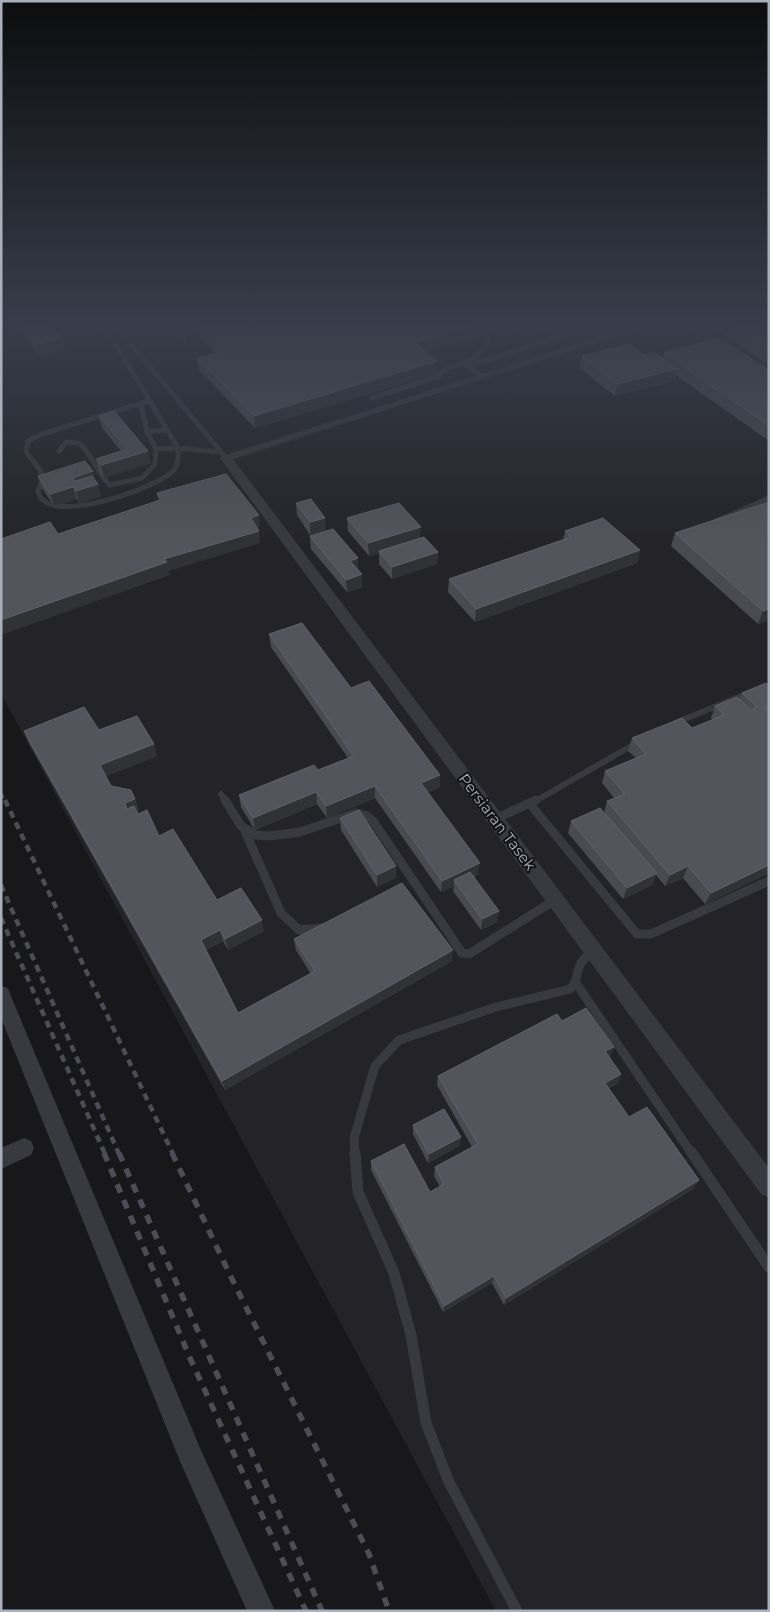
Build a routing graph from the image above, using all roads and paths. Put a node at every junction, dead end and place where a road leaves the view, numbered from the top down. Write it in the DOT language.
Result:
graph roads {
  1 [pos="147,396"];
  2 [pos="174,396"];
  3 [pos="377,396"];
  4 [pos="419,396"];
  5 [pos="372,398"];
  6 [pos="150,401"];
  7 [pos="141,404"];
  8 [pos="167,430"];
  9 [pos="147,432"];
  10 [pos="178,448"];
  11 [pos="156,449"];
  12 [pos="60,451"];
  13 [pos="223,455"];
  14 [pos="142,478"];
  15 [pos="149,484"];
  16 [pos="769,498"];
  17 [pos="706,525"];
  18 [pos="769,696"];
  19 [pos="668,726"];
  20 [pos="643,740"];
  21 [pos="221,794"];
  22 [pos="530,804"];
  23 [pos="494,819"];
  24 [pos="244,829"];
  25 [pos="769,881"];
  26 [pos="412,882"];
  27 [pos="404,886"];
  28 [pos="556,900"];
  29 [pos="327,925"];
  30 [pos="594,951"];
  31 [pos="576,983"];
  32 [pos="1,994"];
  33 [pos="24,1148"];
  34 [pos="1,1160"];
  35 [pos="769,1186"];
  36 [pos="769,1267"];
  37 [pos="261,1611"];
  38 [pos="517,1611"];
  1 -- 6 [label="lane"];
  2 -- 13 [label="lane"];
  3 -- 5 [label="lane"];
  4 -- 13 [label="street"];
  6 -- 7 [label="lane"];
  6 -- 8 [label="lane"];
  7 -- 9 [label="lane"];
  7 -- 15 [label="lane"];
  8 -- 9 [label="lane"];
  8 -- 10 [label="lane"];
  9 -- 11 [label="lane"];
  10 -- 11 [label="lane"];
  10 -- 13 [label="lane"];
  10 -- 15 [label="lane"];
  11 -- 14 [label="lane"];
  12 -- 14 [label="lane"];
  13 -- 23 [label="street, Persiaran Tasek"];
  14 -- 15 [label="lane"];
  16 -- 17 [label="lane"];
  18 -- 19 [label="lane"];
  20 -- 22 [label="lane"];
  21 -- 24 [label="lane"];
  22 -- 23 [label="lane"];
  22 -- 25 [label="lane"];
  23 -- 28 [label="street, Persiaran Tasek"];
  24 -- 26 [label="lane"];
  24 -- 29 [label="lane"];
  26 -- 27 [label="lane"];
  26 -- 28 [label="lane"];
  28 -- 30 [label="street, Persiaran Tasek"];
  30 -- 31 [label="lane"];
  30 -- 35 [label="street, Persiaran Tasek"];
  31 -- 36 [label="lane"];
  31 -- 38 [label="lane"];
  32 -- 37 [label="street"];
  33 -- 34 [label="street"];
}
